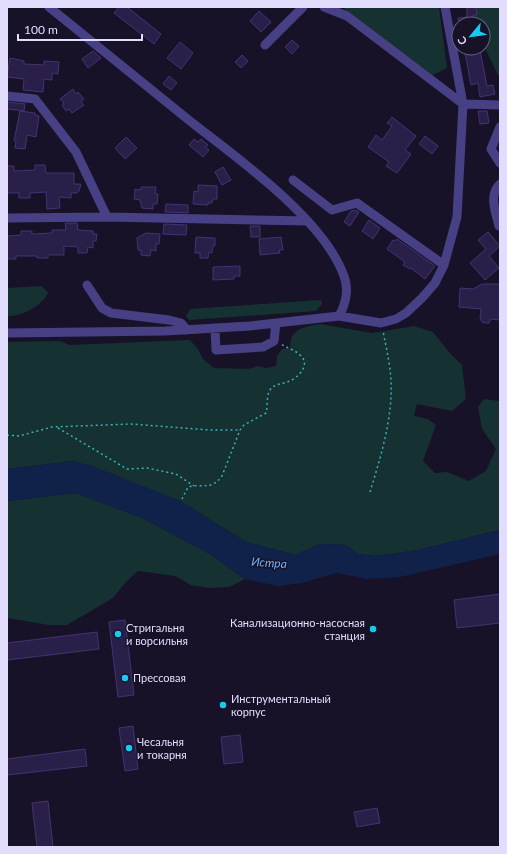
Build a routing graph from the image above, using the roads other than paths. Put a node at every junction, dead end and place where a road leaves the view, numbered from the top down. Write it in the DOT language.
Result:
graph roads {
  1 [pos="48,7"];
  2 [pos="303,7"];
  3 [pos="324,7"];
  4 [pos="445,7"];
  5 [pos="265,45"];
  6 [pos="7,96"];
  7 [pos="463,104"];
  8 [pos="500,105"];
  9 [pos="500,127"];
  10 [pos="500,163"];
  11 [pos="293,180"];
  12 [pos="500,184"];
  13 [pos="107,217"];
  14 [pos="7,218"];
  15 [pos="308,221"];
  16 [pos="499,226"];
  17 [pos="444,265"];
  18 [pos="87,285"];
  19 [pos="339,316"];
  20 [pos="276,323"];
  21 [pos="215,328"];
  22 [pos="187,330"];
  23 [pos="7,333"];
  1 -- 15 [label="street"];
  2 -- 5 [label="street"];
  3 -- 7 [label="street"];
  4 -- 7 [label="street"];
  6 -- 13 [label="street"];
  7 -- 8 [label="street"];
  7 -- 17 [label="street"];
  9 -- 10 [label="street"];
  11 -- 17 [label="street"];
  12 -- 16 [label="street"];
  13 -- 14 [label="street"];
  13 -- 15 [label="street"];
  15 -- 19 [label="street"];
  17 -- 19 [label="street"];
  18 -- 22 [label="street"];
  19 -- 20 [label="street"];
  20 -- 21 [label="street"];
  20 -- 21 [label="street"];
  21 -- 22 [label="street"];
  22 -- 23 [label="street"];
}
